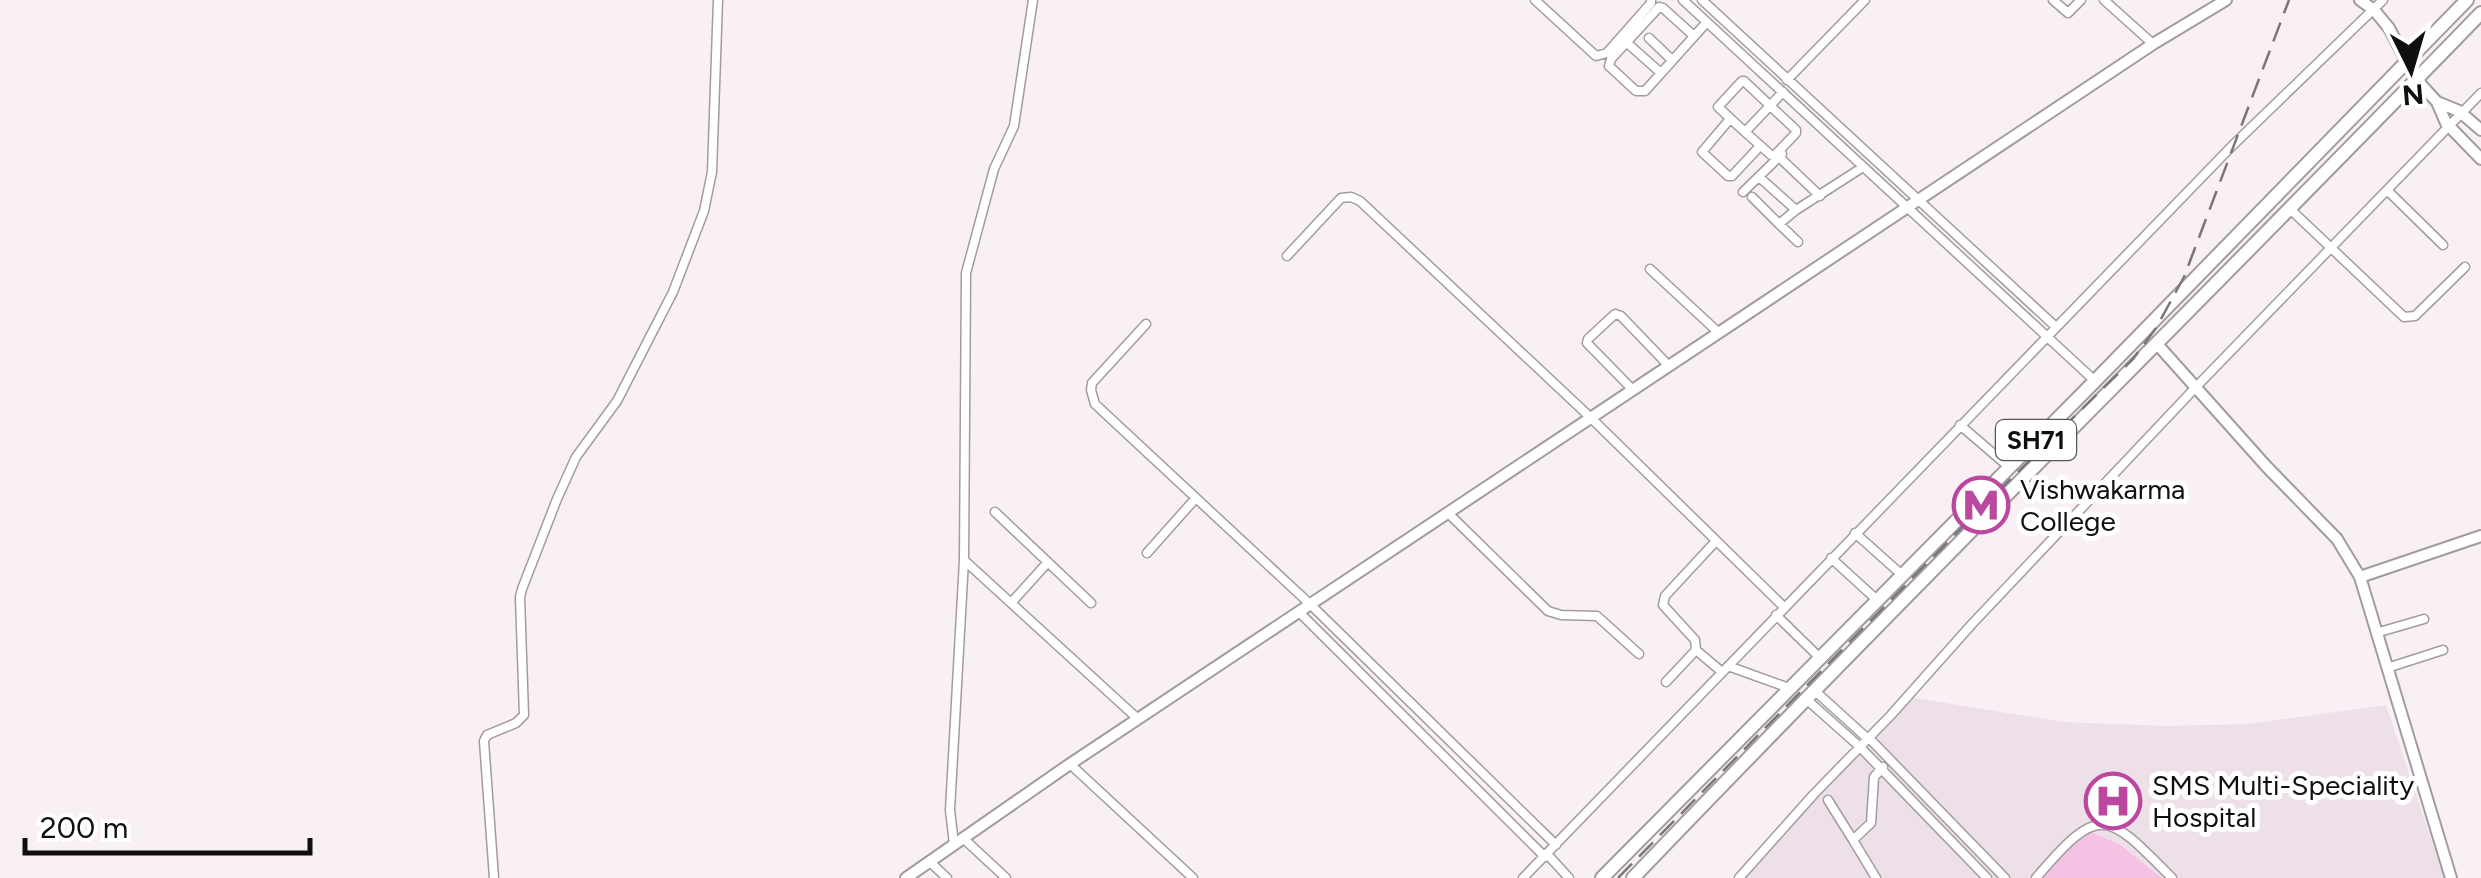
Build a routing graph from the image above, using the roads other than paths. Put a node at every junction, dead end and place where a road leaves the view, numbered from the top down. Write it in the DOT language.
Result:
graph roads {
  1 [pos="718,0"];
  2 [pos="1034,0"];
  3 [pos="1535,0"];
  4 [pos="1651,0"];
  5 [pos="1682,0"];
  6 [pos="1702,0"];
  7 [pos="1864,0"];
  8 [pos="2053,0"];
  9 [pos="2082,0"];
  10 [pos="2104,0"];
  11 [pos="2226,0"];
  12 [pos="2360,0"];
  13 [pos="2384,0"];
  14 [pos="2467,0"];
  15 [pos="2374,10"];
  16 [pos="1669,13"];
  17 [pos="2481,14"];
  18 [pos="1708,22"];
  19 [pos="1694,36"];
  20 [pos="1648,38"];
  21 [pos="1626,42"];
  22 [pos="2153,44"];
  23 [pos="1672,60"];
  24 [pos="2407,63"];
  25 [pos="1661,73"];
  26 [pos="1787,80"];
  27 [pos="2416,80"];
  28 [pos="1783,92"];
  29 [pos="2481,93"];
  30 [pos="2438,102"];
  31 [pos="1770,105"];
  32 [pos="2462,113"];
  33 [pos="1730,119"];
  34 [pos="2449,128"];
  35 [pos="2481,130"];
  36 [pos="1745,132"];
  37 [pos="1796,140"];
  38 [pos="1760,146"];
  39 [pos="1779,157"];
  40 [pos="2481,159"];
  41 [pos="1862,167"];
  42 [pos="1758,177"];
  43 [pos="2388,191"];
  44 [pos="1820,196"];
  45 [pos="1919,200"];
  46 [pos="1908,208"];
  47 [pos="2290,208"];
  48 [pos="1796,210"];
  49 [pos="1779,224"];
  50 [pos="1798,242"];
  51 [pos="2443,245"];
  52 [pos="2331,248"];
  53 [pos="1286,256"];
  54 [pos="2465,268"];
  55 [pos="1650,270"];
  56 [pos="1146,324"];
  57 [pos="2056,326"];
  58 [pos="1719,333"];
  59 [pos="2045,337"];
  60 [pos="2157,344"];
  61 [pos="1669,366"];
  62 [pos="2094,381"];
  63 [pos="2196,387"];
  64 [pos="1634,390"];
  65 [pos="1591,418"];
  66 [pos="1960,426"];
  67 [pos="2009,467"];
  68 [pos="1194,498"];
  69 [pos="995,512"];
  70 [pos="1448,513"];
  71 [pos="1855,533"];
  72 [pos="2481,536"];
  73 [pos="1716,541"];
  74 [pos="1147,553"];
  75 [pos="1832,558"];
  76 [pos="964,560"];
  77 [pos="1048,562"];
  78 [pos="1902,575"];
  79 [pos="2360,577"];
  80 [pos="1877,600"];
  81 [pos="1010,603"];
  82 [pos="1091,603"];
  83 [pos="1310,604"];
  84 [pos="1784,607"];
  85 [pos="1300,612"];
  86 [pos="1776,615"];
  87 [pos="2424,619"];
  88 [pos="2376,633"];
  89 [pos="1696,650"];
  90 [pos="2443,650"];
  91 [pos="1639,654"];
  92 [pos="1820,657"];
  93 [pos="2387,668"];
  94 [pos="1725,670"];
  95 [pos="1666,682"];
  96 [pos="1789,688"];
  97 [pos="1810,694"];
  98 [pos="1138,718"];
  99 [pos="1869,739"];
  100 [pos="1860,747"];
  101 [pos="1889,760"];
  102 [pos="1070,764"];
  103 [pos="1881,768"];
  104 [pos="1828,800"];
  105 [pos="1853,840"];
  106 [pos="958,841"];
  107 [pos="1556,845"];
  108 [pos="1546,856"];
  109 [pos="930,862"];
  110 [pos="494,878"];
  111 [pos="906,878"];
  112 [pos="948,878"];
  113 [pos="1006,878"];
  114 [pos="1193,878"];
  115 [pos="1523,878"];
  116 [pos="1570,878"];
  117 [pos="1602,878"];
  118 [pos="1633,878"];
  119 [pos="1739,878"];
  120 [pos="1876,878"];
  121 [pos="1987,878"];
  122 [pos="2005,878"];
  123 [pos="2036,878"];
  124 [pos="2172,878"];
  125 [pos="2452,878"];
  1 -- 110 [label="street"];
  2 -- 76 [label="street"];
  3 -- 4 [label="street"];
  5 -- 16 [label="street"];
  5 -- 18 [label="street"];
  6 -- 26 [label="street"];
  7 -- 26 [label="street"];
  8 -- 9 [label="street"];
  10 -- 22 [label="street"];
  11 -- 22 [label="street"];
  12 -- 15 [label="street"];
  13 -- 15 [label="street"];
  14 -- 24 [label="main road, SH71"];
  15 -- 24 [label="street"];
  15 -- 57 [label="street"];
  16 -- 19 [label="street"];
  16 -- 21 [label="street"];
  17 -- 27 [label="main road, SH71"];
  18 -- 19 [label="street"];
  18 -- 28 [label="street"];
  19 -- 23 [label="street"];
  20 -- 23 [label="street"];
  21 -- 25 [label="street"];
  21 -- 25 [label="street"];
  22 -- 45 [label="street"];
  23 -- 25 [label="street"];
  24 -- 27 [label="street"];
  24 -- 62 [label="main road, SH71"];
  26 -- 45 [label="street"];
  27 -- 30 [label="street"];
  27 -- 47 [label="main road, SH71"];
  28 -- 31 [label="street"];
  28 -- 41 [label="street"];
  29 -- 32 [label="street"];
  30 -- 32 [label="street"];
  30 -- 34 [label="street"];
  31 -- 33 [label="street"];
  31 -- 36 [label="street"];
  31 -- 38 [label="street"];
  32 -- 34 [label="street"];
  32 -- 35 [label="street"];
  33 -- 36 [label="street"];
  33 -- 38 [label="street"];
  34 -- 40 [label="street"];
  34 -- 43 [label="street"];
  36 -- 38 [label="street"];
  37 -- 39 [label="street"];
  39 -- 42 [label="street"];
  39 -- 44 [label="street"];
  41 -- 44 [label="street"];
  41 -- 46 [label="street"];
  42 -- 48 [label="street"];
  42 -- 49 [label="street"];
  43 -- 51 [label="street"];
  43 -- 52 [label="street"];
  44 -- 48 [label="street"];
  45 -- 46 [label="street"];
  45 -- 57 [label="street"];
  46 -- 58 [label="street"];
  46 -- 59 [label="street"];
  47 -- 52 [label="street"];
  47 -- 60 [label="main road, SH71"];
  48 -- 49 [label="street"];
  49 -- 50 [label="street"];
  52 -- 54 [label="street"];
  52 -- 63 [label="street"];
  53 -- 65 [label="street"];
  55 -- 58 [label="street"];
  56 -- 68 [label="street"];
  57 -- 59 [label="street"];
  58 -- 61 [label="street"];
  59 -- 62 [label="street"];
  59 -- 66 [label="street"];
  60 -- 63 [label="street"];
  60 -- 97 [label="main road, SH71"];
  61 -- 64 [label="street"];
  61 -- 64 [label="street"];
  62 -- 67 [label="main road, SH71"];
  63 -- 79 [label="street"];
  63 -- 99 [label="street"];
  64 -- 65 [label="street"];
  65 -- 70 [label="street"];
  65 -- 73 [label="street"];
  66 -- 67 [label="street"];
  66 -- 71 [label="street"];
  67 -- 78 [label="main road, SH71"];
  68 -- 74 [label="street"];
  68 -- 83 [label="street"];
  69 -- 77 [label="street"];
  70 -- 83 [label="street"];
  70 -- 91 [label="street"];
  71 -- 75 [label="street"];
  71 -- 78 [label="street"];
  72 -- 79 [label="street"];
  73 -- 84 [label="street"];
  73 -- 89 [label="street"];
  75 -- 80 [label="street"];
  75 -- 84 [label="street"];
  76 -- 81 [label="street"];
  76 -- 106 [label="street"];
  77 -- 81 [label="street"];
  77 -- 82 [label="street"];
  78 -- 80 [label="main road, SH71"];
  79 -- 88 [label="street"];
  80 -- 92 [label="main road, SH71"];
  81 -- 98 [label="street"];
  83 -- 85 [label="street"];
  83 -- 107 [label="street"];
  84 -- 86 [label="street"];
  85 -- 98 [label="street"];
  85 -- 108 [label="street"];
  86 -- 92 [label="street"];
  86 -- 94 [label="street"];
  87 -- 88 [label="street"];
  88 -- 93 [label="street"];
  89 -- 94 [label="street"];
  89 -- 95 [label="street"];
  90 -- 93 [label="street"];
  92 -- 96 [label="main road, SH71"];
  93 -- 125 [label="street"];
  94 -- 96 [label="street"];
  94 -- 107 [label="street"];
  96 -- 117 [label="main road, SH71"];
  97 -- 99 [label="street"];
  97 -- 100 [label="street"];
  97 -- 118 [label="main road, SH71"];
  98 -- 102 [label="street"];
  99 -- 100 [label="street"];
  99 -- 101 [label="street"];
  100 -- 103 [label="street"];
  100 -- 119 [label="street"];
  101 -- 103 [label="street"];
  101 -- 122 [label="street"];
  102 -- 106 [label="street"];
  102 -- 114 [label="street"];
  103 -- 105 [label="street"];
  103 -- 121 [label="street"];
  104 -- 105 [label="street"];
  105 -- 120 [label="street"];
  106 -- 109 [label="street"];
  106 -- 113 [label="street"];
  107 -- 108 [label="street"];
  108 -- 115 [label="street"];
  108 -- 116 [label="street"];
  109 -- 111 [label="street"];
  109 -- 112 [label="street"];
  123 -- 124 [label="street"];
}
